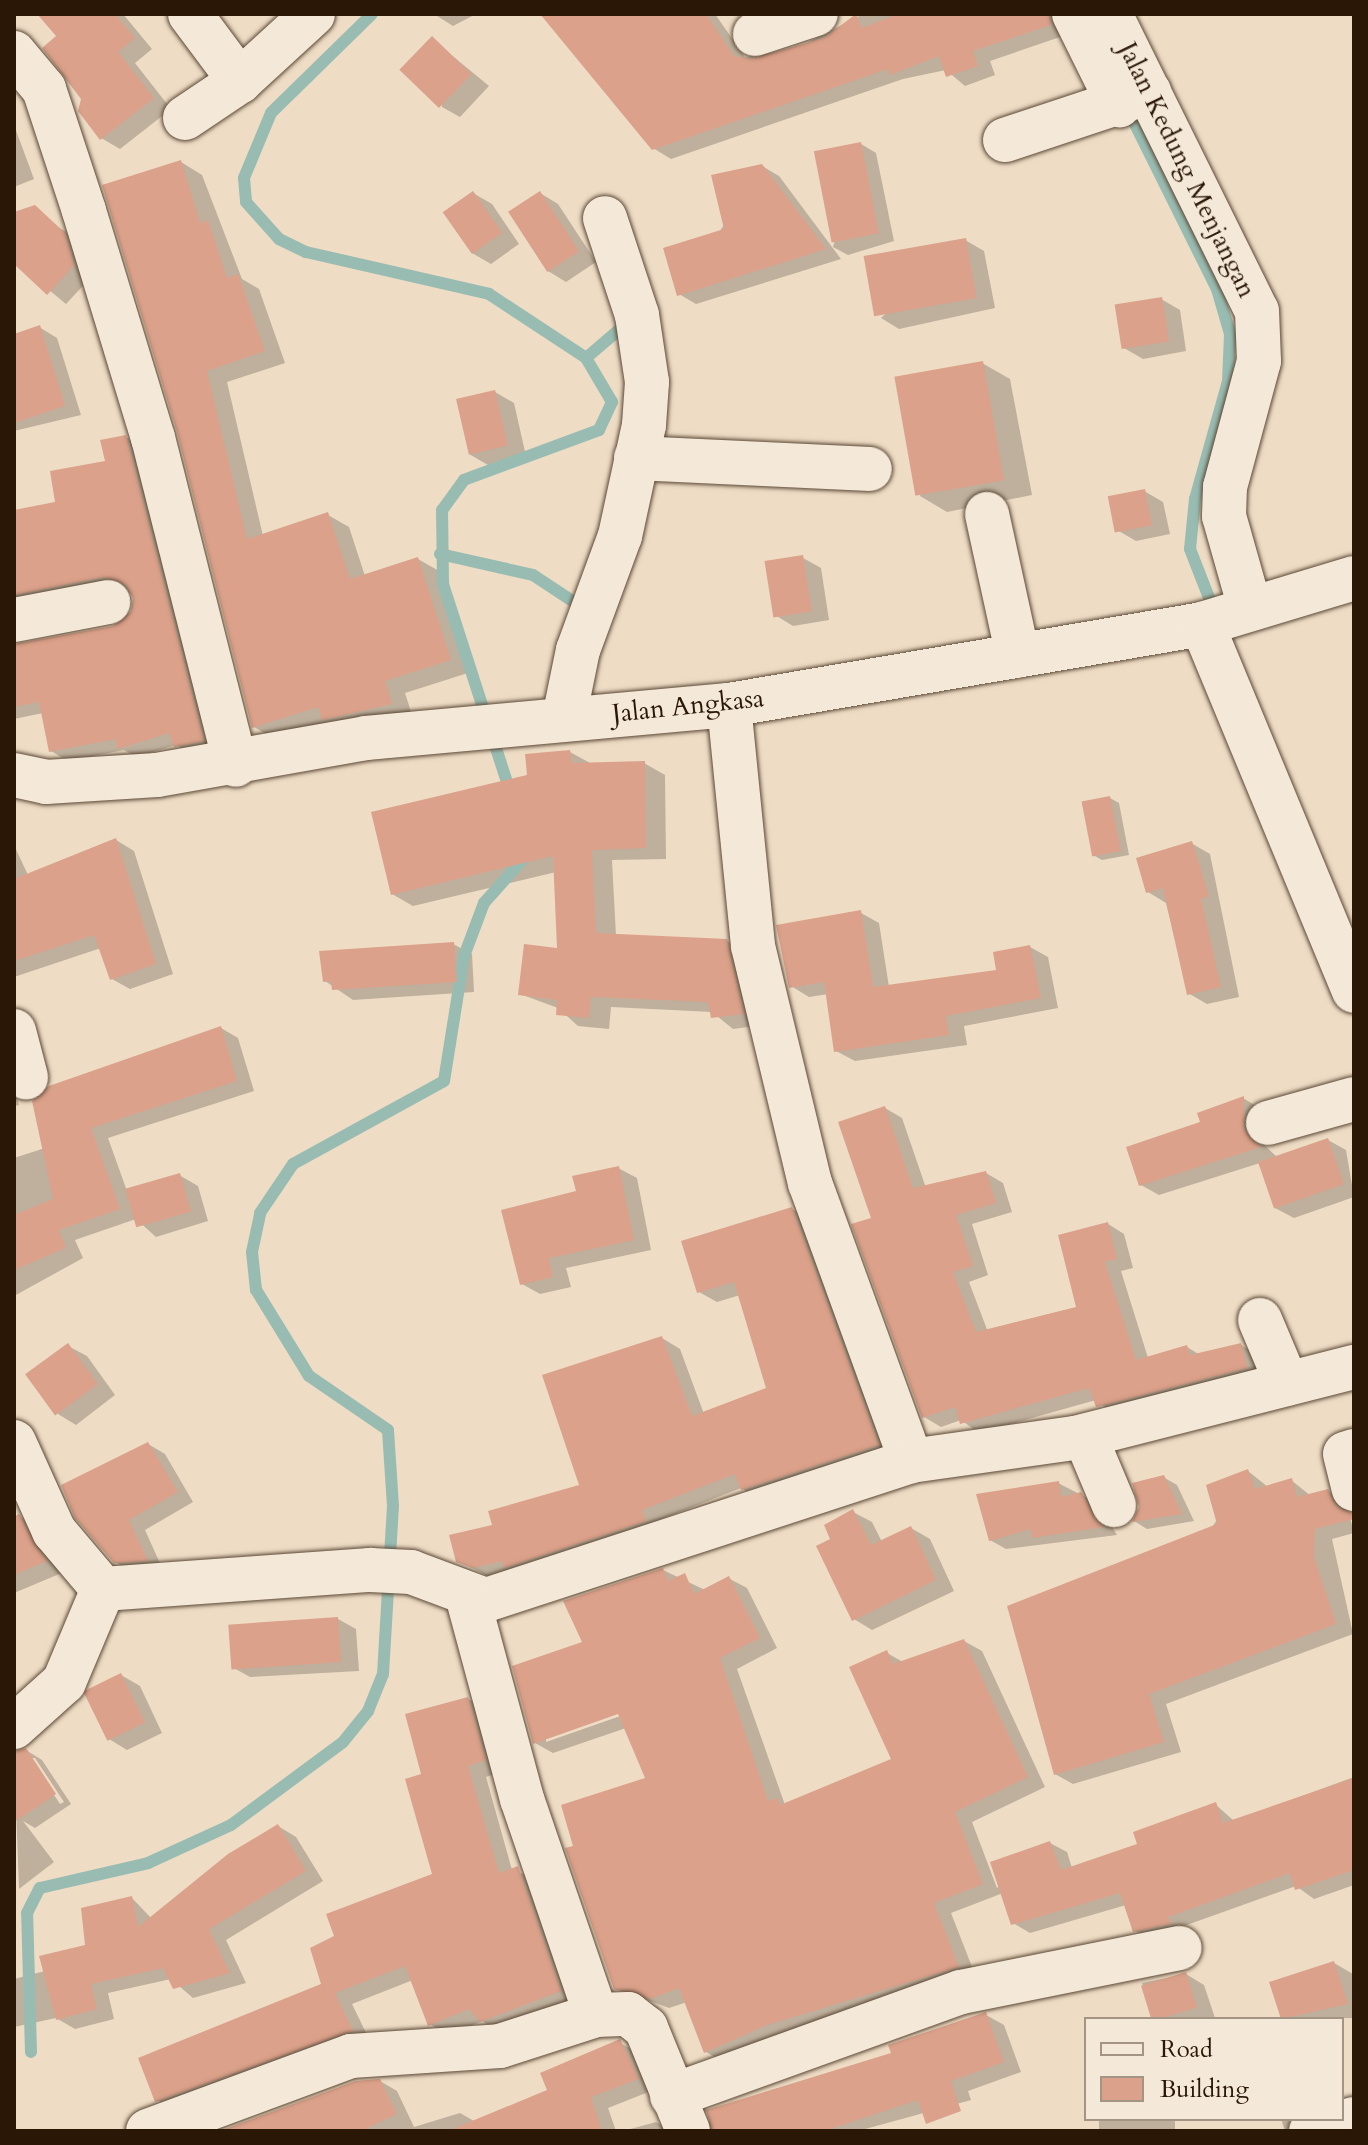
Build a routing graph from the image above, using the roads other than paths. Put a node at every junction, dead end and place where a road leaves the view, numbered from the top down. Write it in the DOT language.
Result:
graph roads {
  1 [pos="190,14"];
  2 [pos="313,14"];
  3 [pos="816,14"];
  4 [pos="1074,14"];
  5 [pos="1110,14"];
  6 [pos="755,34"];
  7 [pos="14,53"];
  8 [pos="240,81"];
  9 [pos="1131,100"];
  10 [pos="185,118"];
  11 [pos="1005,140"];
  12 [pos="605,218"];
  13 [pos="636,458"];
  14 [pos="870,469"];
  15 [pos="987,514"];
  16 [pos="1354,578"];
  17 [pos="108,602"];
  18 [pos="1223,617"];
  19 [pos="14,620"];
  20 [pos="1018,656"];
  21 [pos="729,705"];
  22 [pos="564,718"];
  23 [pos="236,765"];
  24 [pos="14,775"];
  25 [pos="1354,991"];
  26 [pos="14,1031"];
  27 [pos="26,1077"];
  28 [pos="1354,1099"];
  29 [pos="1268,1123"];
  30 [pos="1260,1320"];
  31 [pos="1354,1367"];
  32 [pos="1287,1384"];
  33 [pos="1085,1436"];
  34 [pos="14,1442"];
  35 [pos="1354,1451"];
  36 [pos="911,1461"];
  37 [pos="1354,1489"];
  38 [pos="1114,1505"];
  39 [pos="103,1589"];
  40 [pos="468,1599"];
  41 [pos="14,1727"];
  42 [pos="1180,1948"];
  43 [pos="596,2015"];
  44 [pos="680,2114"];
  45 [pos="1354,2119"];
  46 [pos="148,2131"];
  47 [pos="1311,2131"];
  1 -- 8 [label="street"];
  2 -- 8 [label="street"];
  3 -- 6 [label="street"];
  4 -- 9 [label="street"];
  5 -- 9 [label="street, Jalan Kedung Menjangan"];
  7 -- 23 [label="street"];
  8 -- 10 [label="street"];
  9 -- 11 [label="street"];
  9 -- 18 [label="street, Jalan Kedung Menjangan"];
  12 -- 13 [label="street"];
  13 -- 14 [label="street"];
  13 -- 22 [label="street"];
  15 -- 20 [label="street"];
  16 -- 18 [label="street, Jalan Angkasa"];
  17 -- 19 [label="street"];
  18 -- 20 [label="street, Jalan Angkasa"];
  18 -- 25 [label="street, Jalan Kedung Menjangan"];
  20 -- 21 [label="street, Jalan Angkasa"];
  21 -- 22 [label="street, Jalan Angkasa"];
  21 -- 36 [label="street"];
  22 -- 23 [label="street, Jalan Angkasa"];
  23 -- 24 [label="street, Jalan Angkasa"];
  26 -- 27 [label="street"];
  28 -- 29 [label="street"];
  30 -- 32 [label="street"];
  31 -- 32 [label="street"];
  32 -- 33 [label="street"];
  33 -- 36 [label="street"];
  33 -- 38 [label="street"];
  34 -- 39 [label="street"];
  35 -- 37 [label="street"];
  36 -- 40 [label="street"];
  39 -- 40 [label="street"];
  39 -- 41 [label="street"];
  40 -- 43 [label="street"];
  42 -- 44 [label="street"];
  43 -- 44 [label="street"];
  43 -- 46 [label="street"];
  45 -- 47 [label="street"];
}
